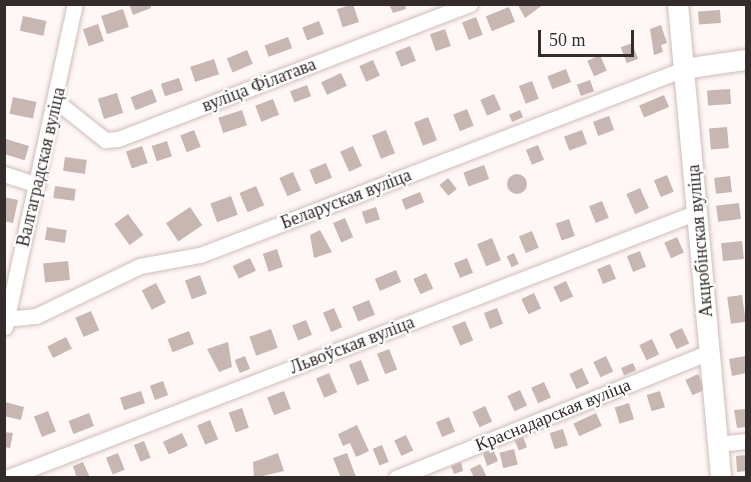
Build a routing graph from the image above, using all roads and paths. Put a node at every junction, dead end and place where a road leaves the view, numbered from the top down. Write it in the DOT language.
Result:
graph roads {
  1 [pos="75,4"];
  2 [pos="470,4"];
  3 [pos="678,4"];
  4 [pos="747,60"];
  5 [pos="684,69"];
  6 [pos="56,101"];
  7 [pos="4,174"];
  8 [pos="37,185"];
  9 [pos="697,212"];
  10 [pos="5,324"];
  11 [pos="710,352"];
  12 [pos="747,441"];
  13 [pos="718,444"];
  14 [pos="6,477"];
  15 [pos="396,477"];
  16 [pos="721,477"];
  1 -- 6 [label="street, Валгаградская вуліца"];
  2 -- 6 [label="street, вуліца Філатава"];
  3 -- 5 [label="street, Акцюбінская вуліца"];
  4 -- 5 [label="street"];
  5 -- 9 [label="street, Акцюбінская вуліца"];
  5 -- 10 [label="street, Беларуская вуліца"];
  6 -- 8 [label="street, Валгаградская вуліца"];
  7 -- 8 [label="street"];
  8 -- 10 [label="street, Валгаградская вуліца"];
  9 -- 11 [label="street, Акцюбінская вуліца"];
  9 -- 14 [label="street, Львоўская вуліца"];
  11 -- 13 [label="street, Акцюбінская вуліца"];
  11 -- 15 [label="street, Краснадарская вуліца"];
  12 -- 13 [label="street"];
  13 -- 16 [label="street, Акцюбінская вуліца"];
}
